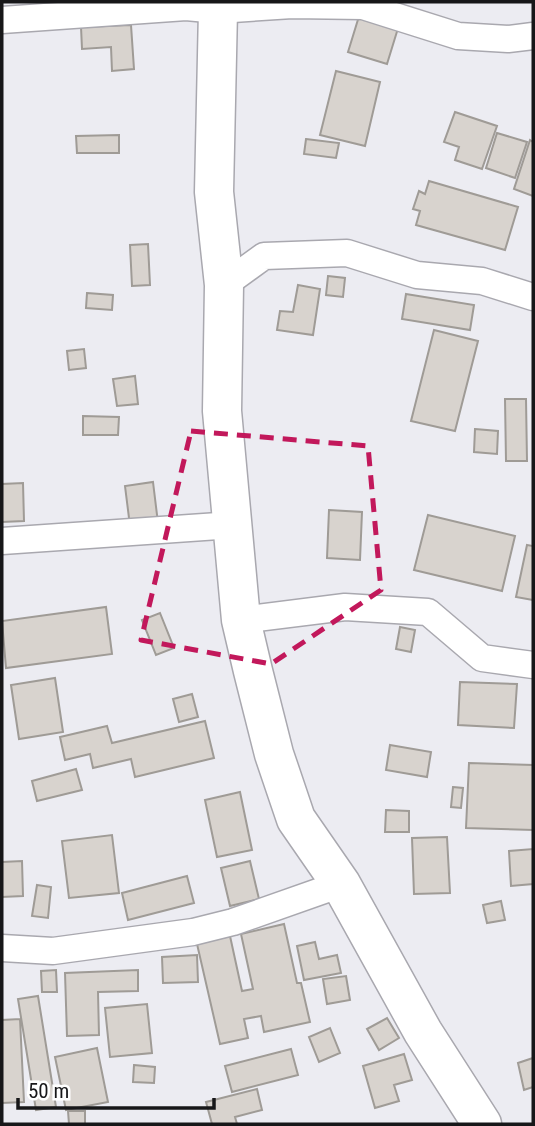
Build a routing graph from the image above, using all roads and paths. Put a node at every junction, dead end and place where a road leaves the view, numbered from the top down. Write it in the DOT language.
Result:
graph roads {
  1 [pos="217,6"];
  2 [pos="2,20"];
  3 [pos="533,37"];
  4 [pos="223,285"];
  5 [pos="533,297"];
  6 [pos="233,526"];
  7 [pos="2,541"];
  8 [pos="241,620"];
  9 [pos="533,665"];
  10 [pos="341,884"];
  11 [pos="2,948"];
  12 [pos="482,1124"];
  1 -- 2 [label="street"];
  1 -- 3 [label="street"];
  1 -- 4 [label="main road"];
  4 -- 5 [label="street"];
  4 -- 6 [label="main road"];
  6 -- 7 [label="street"];
  6 -- 8 [label="main road"];
  8 -- 9 [label="street"];
  8 -- 10 [label="main road"];
  10 -- 11 [label="street"];
  10 -- 12 [label="main road"];
}
